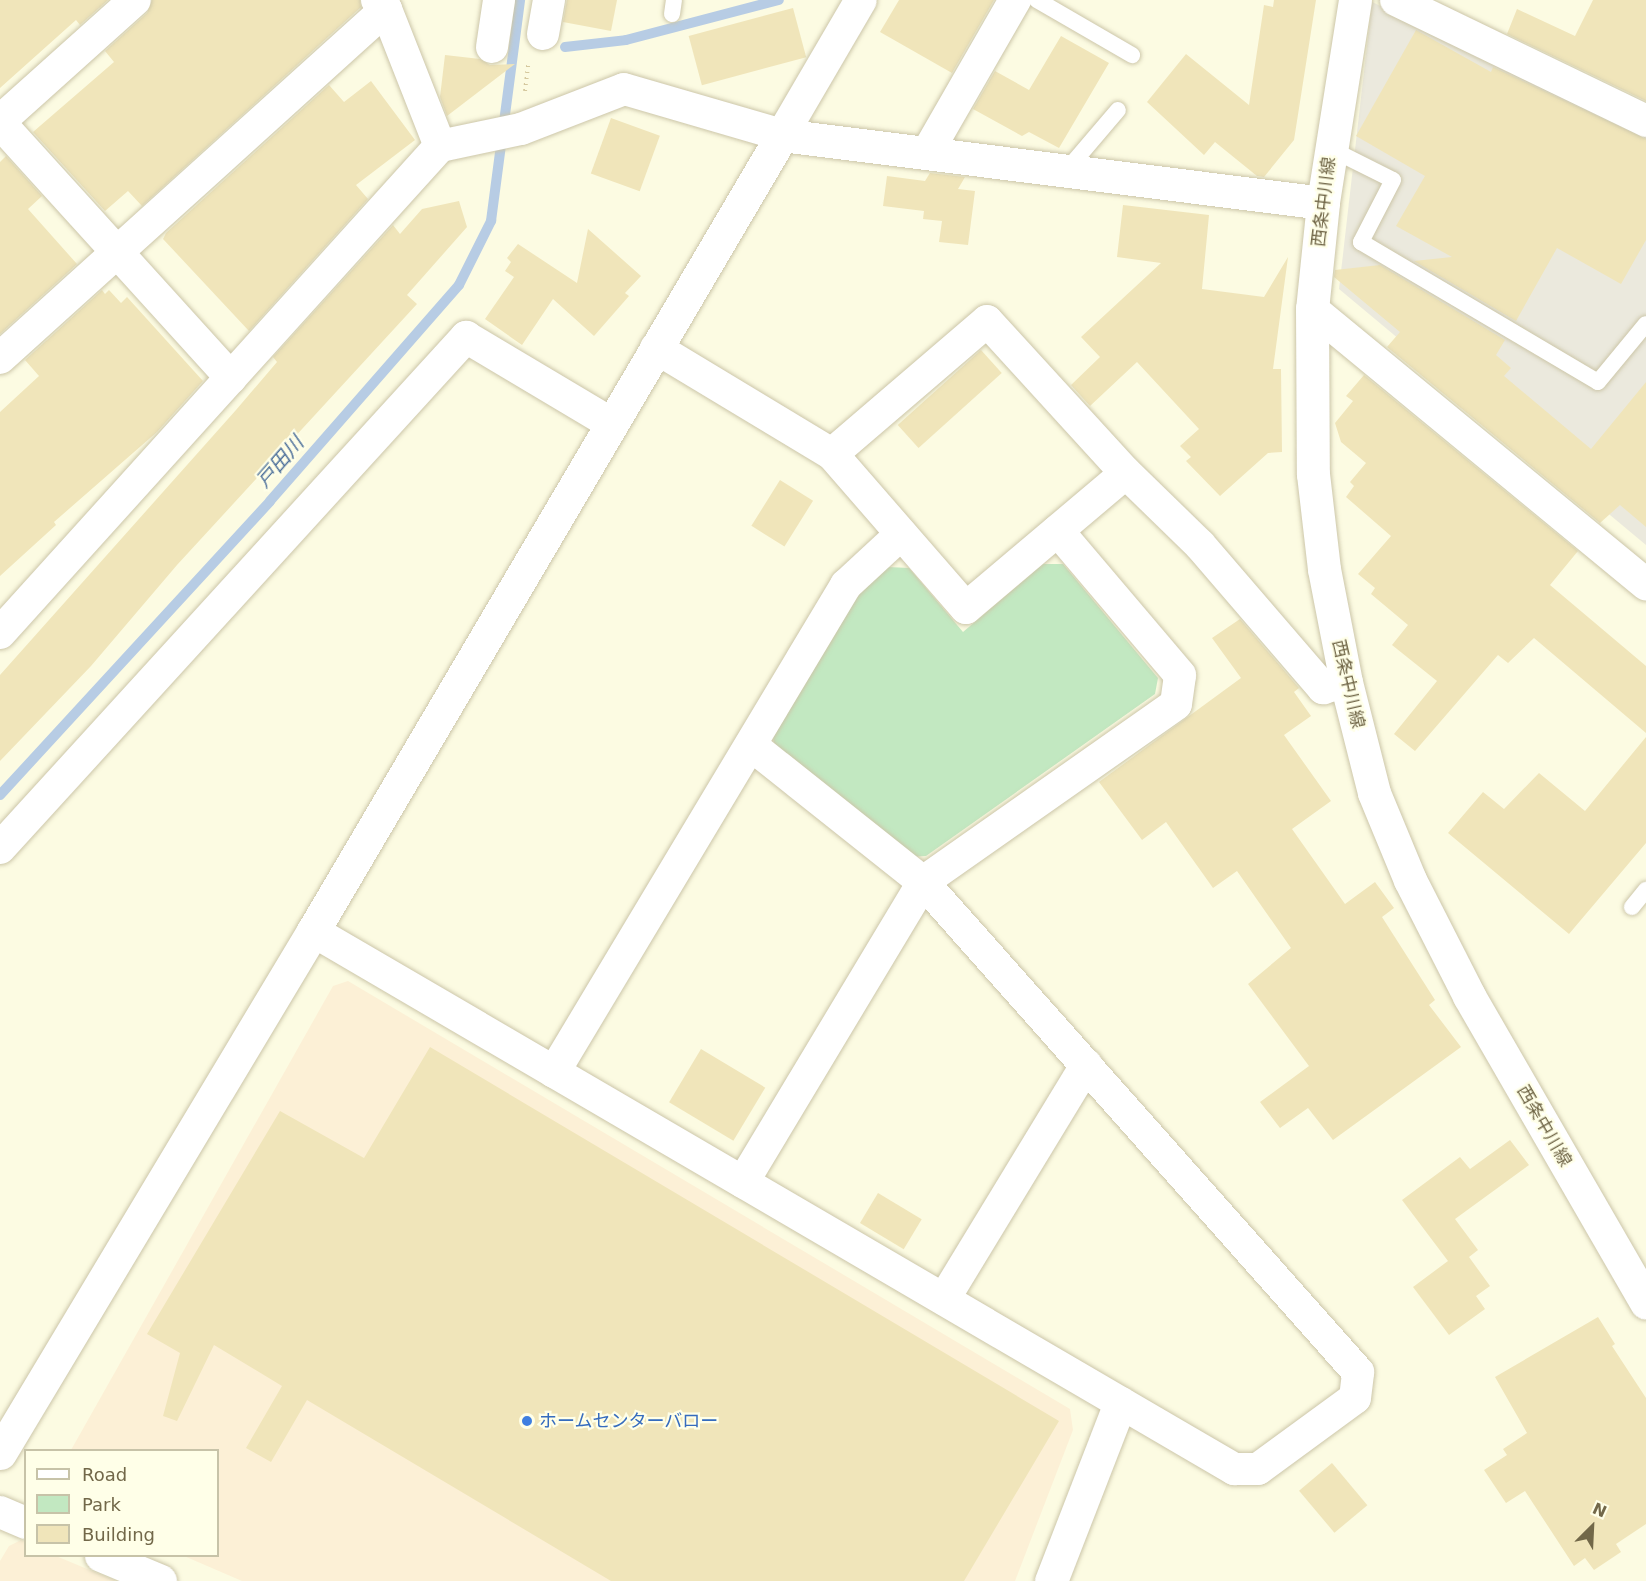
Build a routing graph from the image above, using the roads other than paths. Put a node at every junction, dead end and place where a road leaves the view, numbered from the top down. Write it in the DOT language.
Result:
graph roads {
  1 [pos="135,0"];
  2 [pos="499,0"];
  3 [pos="549,0"];
  4 [pos="861,0"];
  5 [pos="1015,0"];
  6 [pos="1036,0"];
  7 [pos="1355,0"];
  8 [pos="1396,0"];
  9 [pos="382,5"];
  10 [pos="543,34"];
  11 [pos="492,47"];
  12 [pos="1132,55"];
  13 [pos="1118,110"];
  14 [pos="1646,121"];
  15 [pos="0,122"];
  16 [pos="782,135"];
  17 [pos="440,146"];
  18 [pos="1331,149"];
  19 [pos="927,153"];
  20 [pos="1064,173"];
  21 [pos="1323,203"];
  22 [pos="117,252"];
  23 [pos="1312,309"];
  24 [pos="1646,324"];
  25 [pos="656,348"];
  26 [pos="0,358"];
  27 [pos="231,378"];
  28 [pos="612,424"];
  29 [pos="832,454"];
  30 [pos="1126,473"];
  31 [pos="1058,531"];
  32 [pos="901,534"];
  33 [pos="1646,584"];
  34 [pos="0,633"];
  35 [pos="1346,682"];
  36 [pos="751,745"];
  37 [pos="0,848"];
  38 [pos="923,882"];
  39 [pos="1646,890"];
  40 [pos="1632,907"];
  41 [pos="313,931"];
  42 [pos="1086,1065"];
  43 [pos="554,1072"];
  44 [pos="743,1182"];
  45 [pos="1644,1294"];
  46 [pos="944,1299"];
  47 [pos="1120,1402"];
  48 [pos="0,1453"];
  49 [pos="0,1512"];
  50 [pos="24,1522"];
  51 [pos="103,1557"];
  52 [pos="161,1581"];
  53 [pos="1051,1581"];
  1 -- 15 [label="street"];
  2 -- 11 [label="street"];
  3 -- 10 [label="street"];
  4 -- 16 [label="street"];
  5 -- 19 [label="street"];
  6 -- 12 [label="lane"];
  7 -- 18 [label="street, 西条中川線"];
  8 -- 14 [label="street"];
  9 -- 17 [label="street"];
  9 -- 22 [label="street"];
  13 -- 20 [label="lane"];
  15 -- 22 [label="street"];
  16 -- 17 [label="street"];
  16 -- 19 [label="street"];
  16 -- 25 [label="street"];
  17 -- 27 [label="street"];
  18 -- 21 [label="street, 西条中川線"];
  18 -- 24 [label="lane"];
  19 -- 20 [label="street"];
  20 -- 21 [label="street"];
  21 -- 23 [label="street, 西条中川線"];
  22 -- 26 [label="street"];
  22 -- 27 [label="street"];
  23 -- 33 [label="street"];
  23 -- 35 [label="street, 西条中川線"];
  25 -- 28 [label="street"];
  25 -- 29 [label="street"];
  27 -- 34 [label="street"];
  28 -- 37 [label="street"];
  28 -- 41 [label="street"];
  29 -- 30 [label="street"];
  29 -- 32 [label="street"];
  30 -- 31 [label="street"];
  30 -- 35 [label="street"];
  31 -- 32 [label="street"];
  31 -- 38 [label="street"];
  32 -- 36 [label="street"];
  35 -- 45 [label="street, 西条中川線"];
  36 -- 38 [label="street"];
  36 -- 43 [label="street"];
  38 -- 42 [label="street"];
  38 -- 44 [label="street"];
  39 -- 40 [label="lane"];
  41 -- 43 [label="street"];
  41 -- 48 [label="street"];
  42 -- 46 [label="street"];
  42 -- 47 [label="street"];
  43 -- 44 [label="street"];
  44 -- 46 [label="street"];
  46 -- 47 [label="street"];
  47 -- 53 [label="street"];
  49 -- 50 [label="street"];
  51 -- 52 [label="street"];
}
